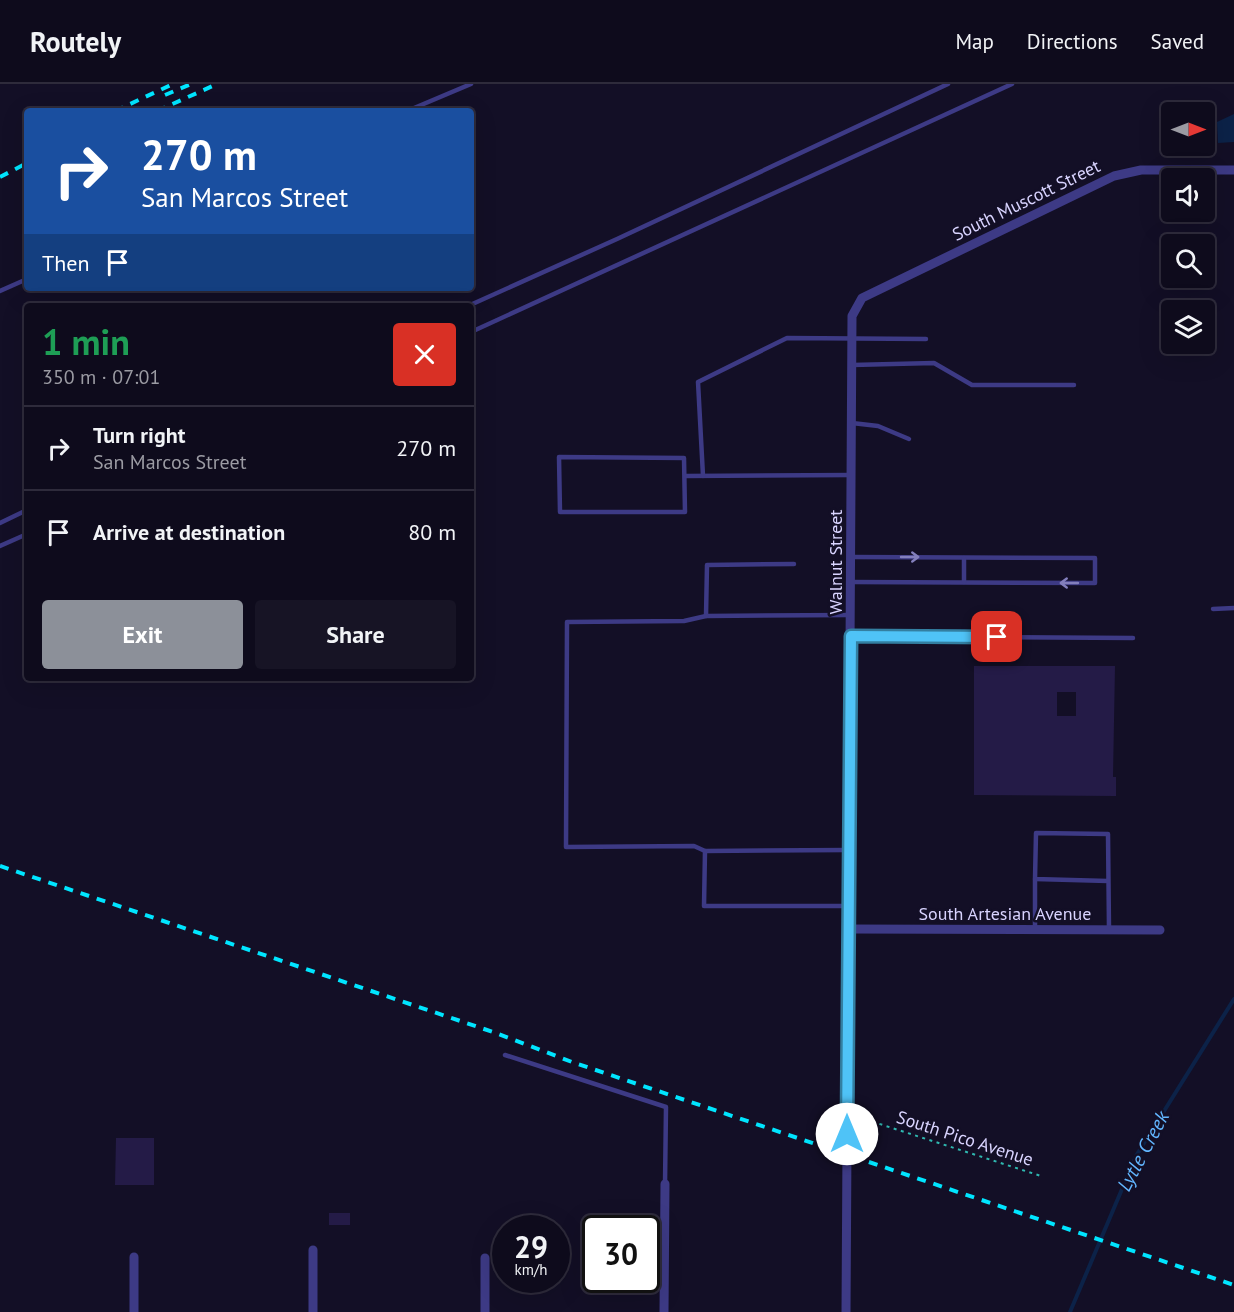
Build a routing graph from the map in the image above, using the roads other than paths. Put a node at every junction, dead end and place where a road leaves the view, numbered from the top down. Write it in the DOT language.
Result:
graph roads {
  1 [pos="471,84"];
  2 [pos="948,84"];
  3 [pos="1012,84"];
  4 [pos="414,108"];
  5 [pos="1234,170"];
  6 [pos="24,280"];
  7 [pos="0,291"];
  8 [pos="474,303"];
  9 [pos="852,316"];
  10 [pos="474,331"];
  11 [pos="852,338"];
  12 [pos="926,339"];
  13 [pos="852,365"];
  14 [pos="1074,385"];
  15 [pos="852,423"];
  16 [pos="909,440"];
  17 [pos="852,475"];
  18 [pos="685,476"];
  19 [pos="703,476"];
  20 [pos="24,511"];
  21 [pos="0,523"];
  22 [pos="24,535"];
  23 [pos="0,546"];
  24 [pos="851,557"];
  25 [pos="964,558"];
  26 [pos="794,564"];
  27 [pos="851,582"];
  28 [pos="964,582"];
  29 [pos="1234,608"];
  30 [pos="1213,609"];
  31 [pos="851,615"];
  32 [pos="706,616"];
  33 [pos="851,636"];
  34 [pos="1133,638"];
  35 [pos="849,850"];
  36 [pos="705,851"];
  37 [pos="1035,879"];
  38 [pos="1108,881"];
  39 [pos="849,906"];
  40 [pos="849,929"];
  41 [pos="1035,930"];
  42 [pos="1109,930"];
  43 [pos="1160,930"];
  44 [pos="505,1055"];
  45 [pos="665,1184"];
  46 [pos="313,1250"];
  47 [pos="134,1257"];
  48 [pos="485,1258"];
  49 [pos="134,1312"];
  50 [pos="313,1312"];
  51 [pos="485,1312"];
  52 [pos="664,1312"];
  53 [pos="846,1312"];
  1 -- 4 [label="lane"];
  2 -- 8 [label="lane"];
  3 -- 10 [label="lane"];
  5 -- 9 [label="street, South Muscott Street"];
  6 -- 7 [label="lane"];
  9 -- 11 [label="street, Walnut Street"];
  11 -- 12 [label="lane"];
  11 -- 13 [label="street, Walnut Street"];
  11 -- 19 [label="lane"];
  13 -- 14 [label="lane"];
  13 -- 15 [label="street, Walnut Street"];
  15 -- 16 [label="lane"];
  15 -- 17 [label="street, Walnut Street"];
  17 -- 19 [label="lane"];
  17 -- 24 [label="street, Walnut Street"];
  18 -- 18 [label="lane"];
  18 -- 19 [label="lane"];
  20 -- 21 [label="lane"];
  22 -- 23 [label="lane"];
  24 -- 25 [label="lane, one-way"];
  24 -- 27 [label="street, Walnut Street"];
  25 -- 28 [label="lane"];
  25 -- 28 [label="lane, one-way"];
  26 -- 32 [label="lane"];
  27 -- 28 [label="lane"];
  27 -- 31 [label="street, Walnut Street"];
  29 -- 30 [label="lane"];
  31 -- 32 [label="lane"];
  31 -- 33 [label="street, Walnut Street"];
  32 -- 36 [label="lane"];
  33 -- 34 [label="lane"];
  33 -- 35 [label="street, Walnut Street"];
  35 -- 36 [label="lane"];
  35 -- 39 [label="street, Walnut Street"];
  36 -- 39 [label="lane"];
  37 -- 38 [label="lane"];
  37 -- 38 [label="lane"];
  37 -- 41 [label="lane"];
  38 -- 42 [label="lane"];
  39 -- 40 [label="street, Walnut Street"];
  40 -- 41 [label="street, South Artesian Avenue"];
  40 -- 53 [label="street, Walnut Street"];
  41 -- 42 [label="street, South Artesian Avenue"];
  42 -- 43 [label="street, South Artesian Avenue"];
  44 -- 45 [label="lane"];
  45 -- 52 [label="street"];
  46 -- 50 [label="street"];
  47 -- 49 [label="street"];
  48 -- 51 [label="street"];
}
